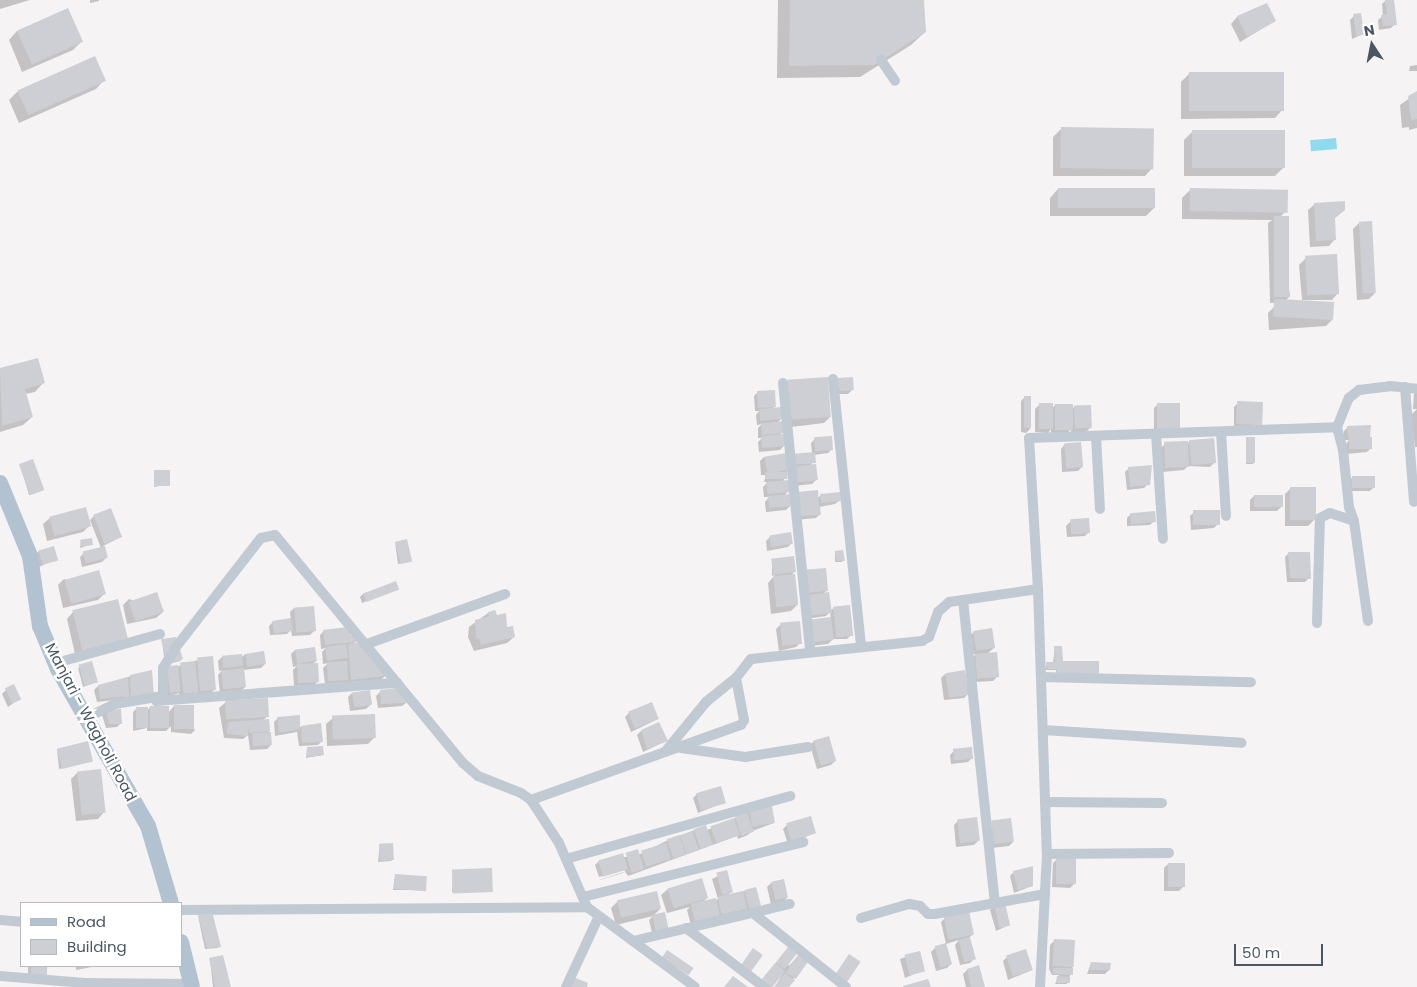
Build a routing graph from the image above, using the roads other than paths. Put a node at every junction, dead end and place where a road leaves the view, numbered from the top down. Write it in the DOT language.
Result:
graph roads {
  1 [pos="881,60"];
  2 [pos="895,81"];
  3 [pos="833,379"];
  4 [pos="782,383"];
  5 [pos="1405,388"];
  6 [pos="1417,389"];
  7 [pos="1337,427"];
  8 [pos="1221,432"];
  9 [pos="1156,434"];
  10 [pos="1096,436"];
  11 [pos="0,483"];
  12 [pos="1414,502"];
  13 [pos="5,506"];
  14 [pos="1100,509"];
  15 [pos="1226,516"];
  16 [pos="1354,521"];
  17 [pos="1163,539"];
  18 [pos="1038,589"];
  19 [pos="505,594"];
  20 [pos="963,600"];
  21 [pos="1368,620"];
  22 [pos="1317,623"];
  23 [pos="160,634"];
  24 [pos="367,644"];
  25 [pos="861,646"];
  26 [pos="810,651"];
  27 [pos="56,663"];
  28 [pos="1041,677"];
  29 [pos="736,678"];
  30 [pos="1251,682"];
  31 [pos="397,683"];
  32 [pos="115,704"];
  33 [pos="86,718"];
  34 [pos="1043,730"];
  35 [pos="1242,743"];
  36 [pos="808,747"];
  37 [pos="678,748"];
  38 [pos="664,753"];
  39 [pos="790,796"];
  40 [pos="531,800"];
  41 [pos="1045,802"];
  42 [pos="1162,803"];
  43 [pos="803,842"];
  44 [pos="1169,853"];
  45 [pos="1047,854"];
  46 [pos="566,860"];
  47 [pos="1045,894"];
  48 [pos="582,897"];
  49 [pos="171,902"];
  50 [pos="995,903"];
  51 [pos="790,904"];
  52 [pos="587,908"];
  53 [pos="182,910"];
  54 [pos="752,913"];
  55 [pos="599,916"];
  56 [pos="861,918"];
  57 [pos="0,920"];
  58 [pos="20,922"];
  59 [pos="686,928"];
  60 [pos="633,941"];
  61 [pos="182,946"];
  62 [pos="0,976"];
  63 [pos="192,986"];
  64 [pos="566,987"];
  65 [pos="694,987"];
  66 [pos="764,987"];
  67 [pos="846,987"];
  68 [pos="1040,987"];
  1 -- 2 [label="street"];
  3 -- 25 [label="street"];
  4 -- 26 [label="street"];
  5 -- 6 [label="street"];
  5 -- 7 [label="street"];
  5 -- 12 [label="street"];
  7 -- 8 [label="street"];
  7 -- 16 [label="street"];
  8 -- 9 [label="street"];
  8 -- 15 [label="street"];
  9 -- 10 [label="street"];
  9 -- 17 [label="street"];
  10 -- 14 [label="street"];
  10 -- 18 [label="street"];
  11 -- 13 [label="main road, Manjari - Wagholi Road"];
  13 -- 27 [label="main road, Manjari - Wagholi Road"];
  16 -- 21 [label="street"];
  16 -- 22 [label="street"];
  18 -- 20 [label="street"];
  18 -- 28 [label="street"];
  19 -- 24 [label="street"];
  20 -- 25 [label="street"];
  20 -- 50 [label="street"];
  23 -- 27 [label="street"];
  24 -- 31 [label="street"];
  24 -- 32 [label="street"];
  25 -- 26 [label="street"];
  26 -- 29 [label="street"];
  27 -- 33 [label="main road, Manjari - Wagholi Road"];
  28 -- 30 [label="street"];
  28 -- 34 [label="street"];
  29 -- 37 [label="street"];
  29 -- 38 [label="street"];
  31 -- 32 [label="street"];
  31 -- 40 [label="street"];
  32 -- 33 [label="street"];
  33 -- 49 [label="main road, Manjari - Wagholi Road"];
  34 -- 35 [label="street"];
  34 -- 41 [label="street"];
  36 -- 37 [label="street"];
  37 -- 38 [label="street"];
  38 -- 40 [label="street"];
  39 -- 46 [label="street"];
  40 -- 46 [label="street"];
  41 -- 42 [label="street"];
  41 -- 45 [label="street"];
  43 -- 48 [label="street"];
  44 -- 45 [label="street"];
  45 -- 47 [label="street"];
  46 -- 48 [label="street"];
  47 -- 50 [label="street"];
  47 -- 68 [label="street"];
  48 -- 52 [label="street"];
  50 -- 56 [label="street"];
  51 -- 54 [label="street"];
  52 -- 53 [label="street"];
  52 -- 55 [label="street"];
  54 -- 59 [label="street"];
  54 -- 67 [label="street"];
  55 -- 60 [label="street"];
  55 -- 64 [label="street"];
  57 -- 58 [label="street"];
  59 -- 60 [label="street"];
  59 -- 66 [label="street"];
  60 -- 65 [label="street"];
  61 -- 63 [label="main road"];
  62 -- 63 [label="street"];
}
